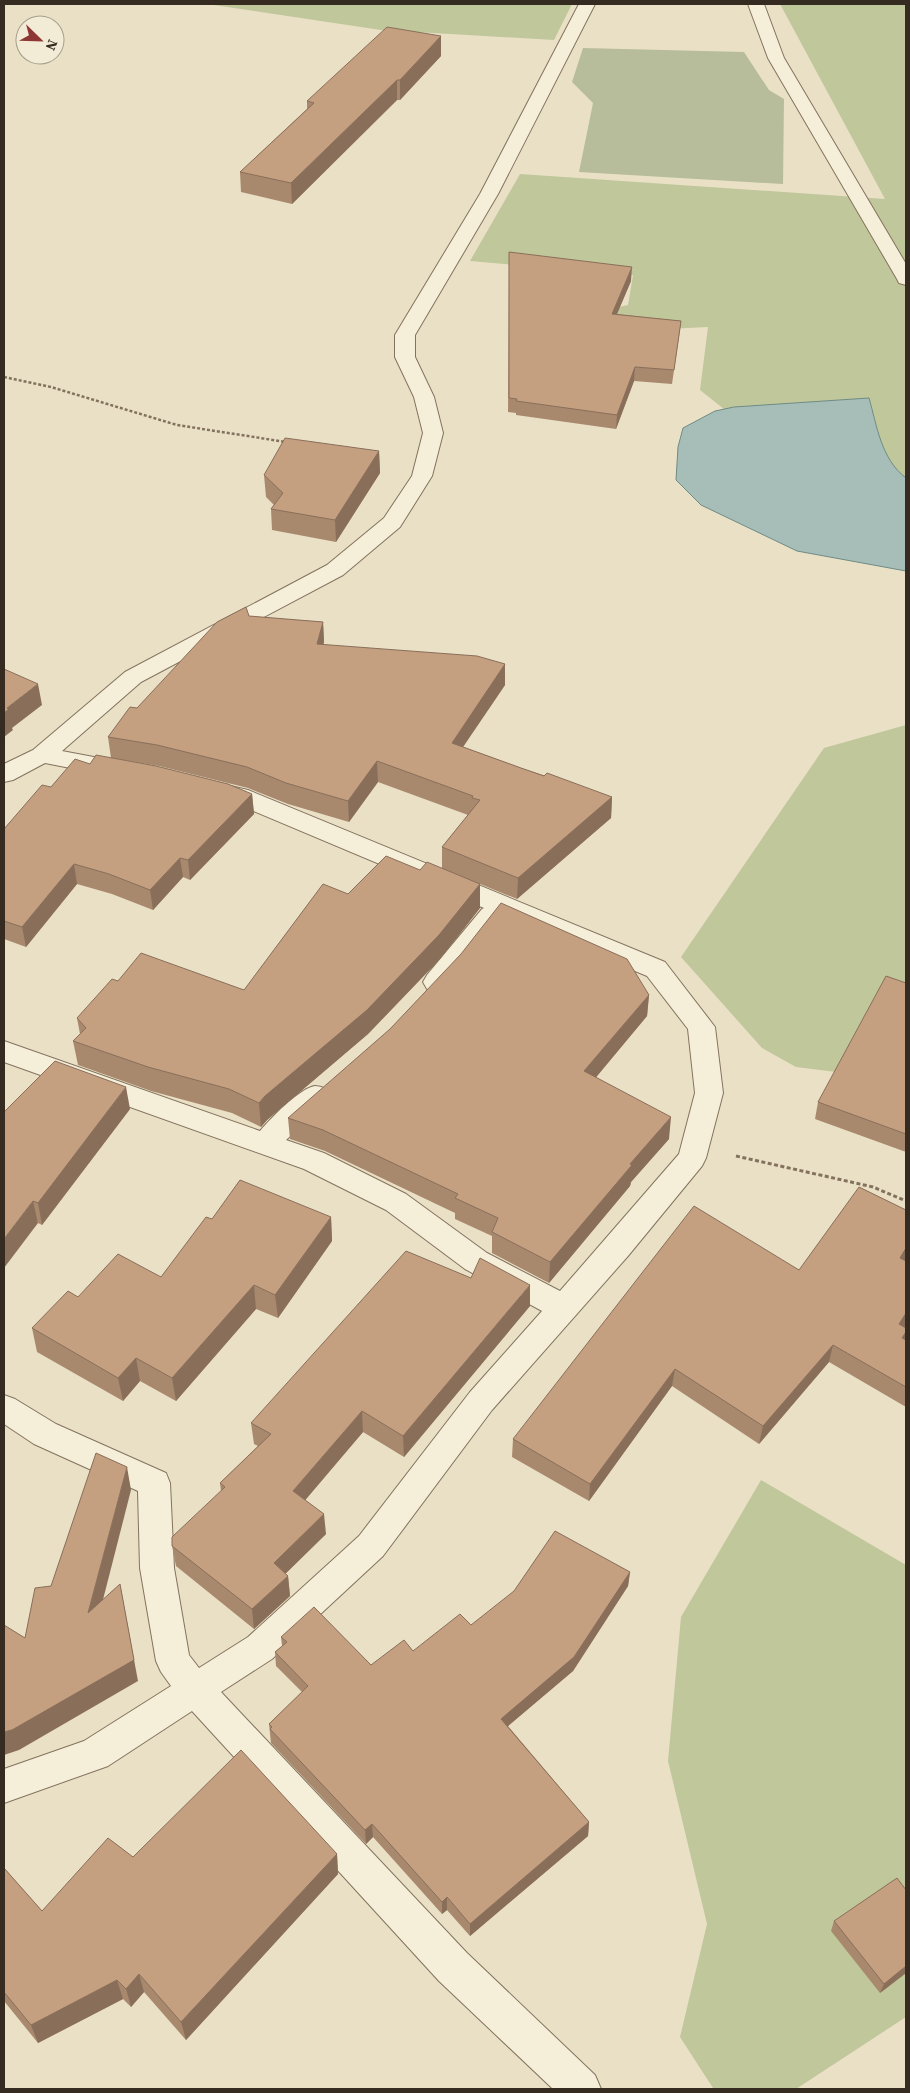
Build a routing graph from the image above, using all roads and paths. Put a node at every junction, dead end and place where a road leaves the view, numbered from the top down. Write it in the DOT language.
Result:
graph roads {
  1 [pos="587,4"];
  2 [pos="756,4"];
  3 [pos="906,279"];
  4 [pos="4,377"];
  5 [pos="291,442"];
  6 [pos="42,755"];
  7 [pos="139,773"];
  8 [pos="4,774"];
  9 [pos="194,785"];
  10 [pos="500,904"];
  11 [pos="418,1001"];
  12 [pos="4,1051"];
  13 [pos="336,1079"];
  14 [pos="266,1144"];
  15 [pos="694,1148"];
  16 [pos="906,1202"];
  17 [pos="564,1308"];
  18 [pos="4,1408"];
  19 [pos="196,1689"];
  20 [pos="4,1786"];
  21 [pos="581,2089"];
  1 -- 6 [label="street"];
  2 -- 3 [label="street"];
  4 -- 5 [label="path"];
  6 -- 7 [label="street"];
  6 -- 8 [label="street"];
  9 -- 10 [label="street"];
  10 -- 11 [label="street"];
  10 -- 15 [label="street"];
  12 -- 14 [label="street"];
  13 -- 14 [label="street"];
  14 -- 17 [label="street"];
  15 -- 16 [label="path"];
  15 -- 17 [label="street"];
  17 -- 19 [label="street"];
  18 -- 19 [label="street"];
  19 -- 20 [label="street"];
  19 -- 21 [label="street"];
}
